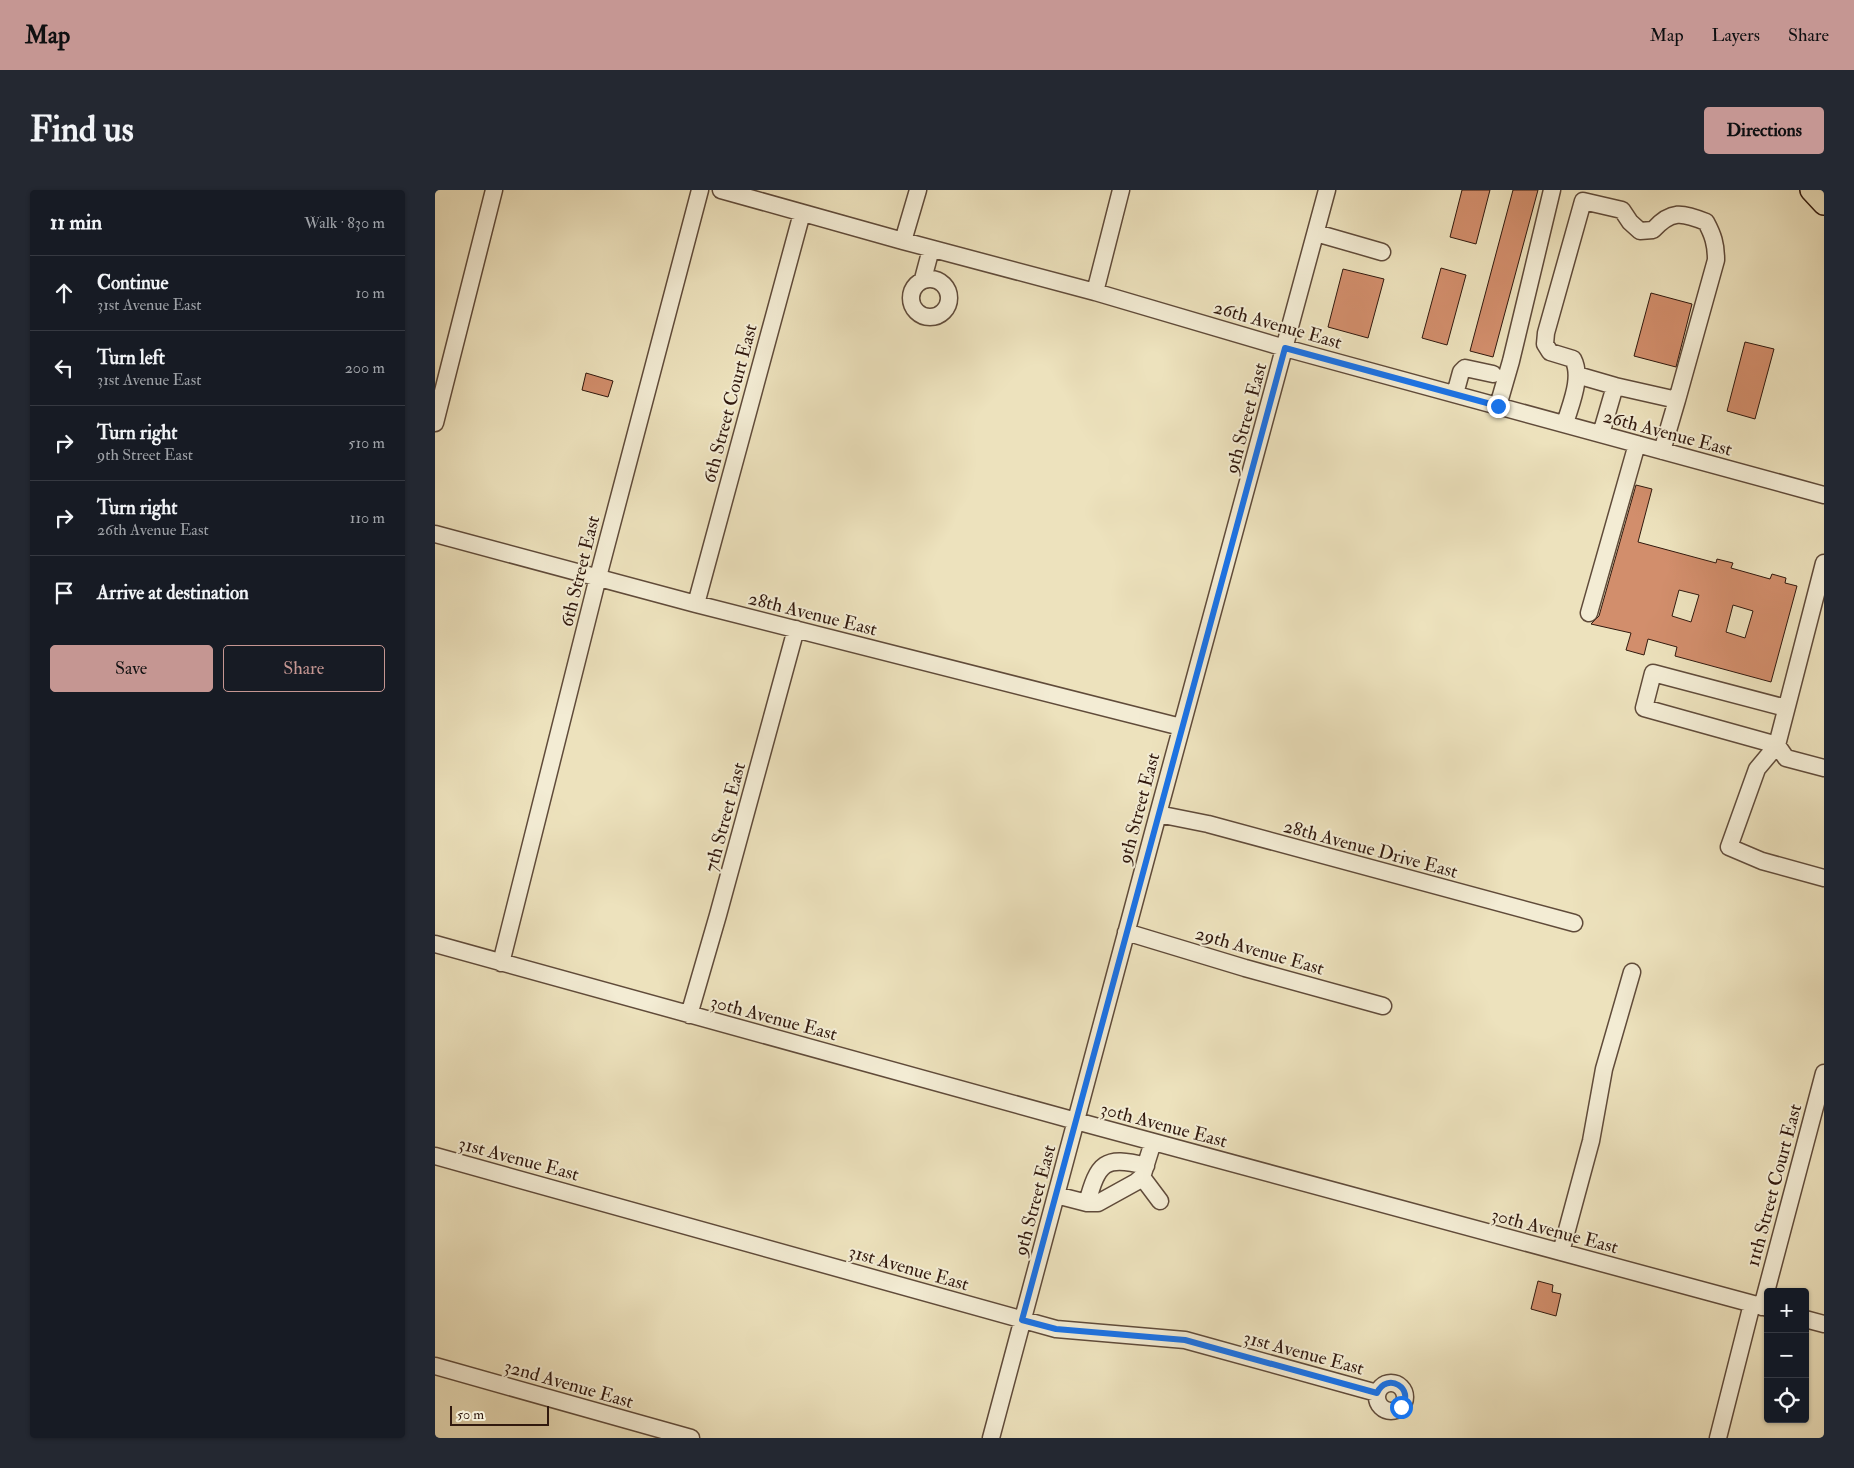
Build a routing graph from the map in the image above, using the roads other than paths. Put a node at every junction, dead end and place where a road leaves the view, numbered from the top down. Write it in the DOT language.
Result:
graph roads {
  1 [pos="494,190"];
  2 [pos="700,190"];
  3 [pos="721,190"];
  4 [pos="918,190"];
  5 [pos="1121,190"];
  6 [pos="1327,190"];
  7 [pos="1552,190"];
  8 [pos="1811,190"];
  9 [pos="1824,204"];
  10 [pos="801,213"];
  11 [pos="1316,233"];
  12 [pos="903,241"];
  13 [pos="931,248"];
  14 [pos="1382,252"];
  15 [pos="923,279"];
  16 [pos="1095,292"];
  17 [pos="1285,348"];
  18 [pos="1493,374"];
  19 [pos="1577,375"];
  20 [pos="1615,386"];
  21 [pos="1455,394"];
  22 [pos="1677,400"];
  23 [pos="1498,406"];
  24 [pos="435,423"];
  25 [pos="1565,424"];
  26 [pos="1601,434"];
  27 [pos="1637,444"];
  28 [pos="1662,451"];
  29 [pos="1824,495"];
  30 [pos="435,534"];
  31 [pos="1824,563"];
  32 [pos="598,578"];
  33 [pos="696,604"];
  34 [pos="1589,613"];
  35 [pos="796,629"];
  36 [pos="1786,708"];
  37 [pos="1181,727"];
  38 [pos="1777,745"];
  39 [pos="1824,768"];
  40 [pos="1158,814"];
  41 [pos="1824,878"];
  42 [pos="1573,923"];
  43 [pos="1126,932"];
  44 [pos="435,944"];
  45 [pos="501,963"];
  46 [pos="1632,972"];
  47 [pos="1383,1006"];
  48 [pos="689,1014"];
  49 [pos="1824,1073"];
  50 [pos="1076,1121"];
  51 [pos="1153,1142"];
  52 [pos="435,1156"];
  53 [pos="1144,1171"];
  54 [pos="1056,1195"];
  55 [pos="1160,1201"];
  56 [pos="1087,1203"];
  57 [pos="1561,1252"];
  58 [pos="1760,1306"];
  59 [pos="1022,1320"];
  60 [pos="1809,1320"];
  61 [pos="1824,1324"];
  62 [pos="435,1366"];
  63 [pos="1377,1393"];
  64 [pos="691,1438"];
  65 [pos="991,1438"];
  66 [pos="1718,1438"];
  1 -- 24 [label="street"];
  2 -- 32 [label="street, 6th Street East"];
  3 -- 10 [label="street, 26th Avenue East"];
  4 -- 12 [label="street"];
  5 -- 16 [label="street"];
  6 -- 11 [label="street, 9th Street East"];
  7 -- 23 [label="street"];
  8 -- 9 [label="main road"];
  10 -- 12 [label="street, 26th Avenue East"];
  10 -- 33 [label="street, 6th Street Court East"];
  11 -- 14 [label="street"];
  11 -- 17 [label="street, 9th Street East"];
  12 -- 13 [label="street, 26th Avenue East"];
  13 -- 15 [label="street"];
  13 -- 16 [label="street, 26th Avenue East"];
  16 -- 17 [label="street, 26th Avenue East"];
  17 -- 21 [label="street, 26th Avenue East"];
  17 -- 37 [label="street, 9th Street East"];
  18 -- 21 [label="street"];
  19 -- 20 [label="street"];
  19 -- 22 [label="street"];
  19 -- 25 [label="street"];
  20 -- 22 [label="street"];
  20 -- 26 [label="street"];
  21 -- 23 [label="street, 26th Avenue East"];
  22 -- 28 [label="street"];
  23 -- 25 [label="street, 26th Avenue East"];
  25 -- 26 [label="street, 26th Avenue East"];
  26 -- 27 [label="street, 26th Avenue East"];
  27 -- 28 [label="street, 26th Avenue East"];
  27 -- 34 [label="street"];
  28 -- 29 [label="street, 26th Avenue East"];
  30 -- 32 [label="street, 28th Avenue East"];
  31 -- 36 [label="street"];
  32 -- 33 [label="street, 28th Avenue East"];
  32 -- 45 [label="street, 6th Street East"];
  33 -- 35 [label="street, 28th Avenue East"];
  35 -- 37 [label="street, 28th Avenue East"];
  35 -- 48 [label="street, 7th Street East"];
  36 -- 38 [label="street"];
  36 -- 38 [label="street"];
  37 -- 40 [label="street, 9th Street East"];
  38 -- 39 [label="street"];
  38 -- 41 [label="street"];
  40 -- 42 [label="street, 28th Avenue Drive East"];
  40 -- 43 [label="street, 9th Street East"];
  43 -- 47 [label="street, 29th Avenue East"];
  43 -- 50 [label="street, 9th Street East"];
  44 -- 45 [label="street, 30th Avenue East"];
  45 -- 48 [label="street, 30th Avenue East"];
  46 -- 57 [label="street"];
  48 -- 50 [label="street, 30th Avenue East"];
  49 -- 58 [label="street, 11th Street Court East"];
  50 -- 51 [label="street, 30th Avenue East"];
  50 -- 54 [label="street, 9th Street East"];
  51 -- 53 [label="street"];
  51 -- 57 [label="street, 30th Avenue East"];
  52 -- 59 [label="street, 31st Avenue East"];
  53 -- 55 [label="street"];
  53 -- 56 [label="street"];
  53 -- 56 [label="street"];
  54 -- 56 [label="street"];
  54 -- 59 [label="street, 9th Street East"];
  57 -- 58 [label="street, 30th Avenue East"];
  58 -- 66 [label="street, 11th Street Court East"];
  59 -- 63 [label="street, 31st Avenue East"];
  59 -- 65 [label="street, 9th Street East"];
  60 -- 61 [label="street"];
  62 -- 64 [label="street, 32nd Avenue East"];
}
